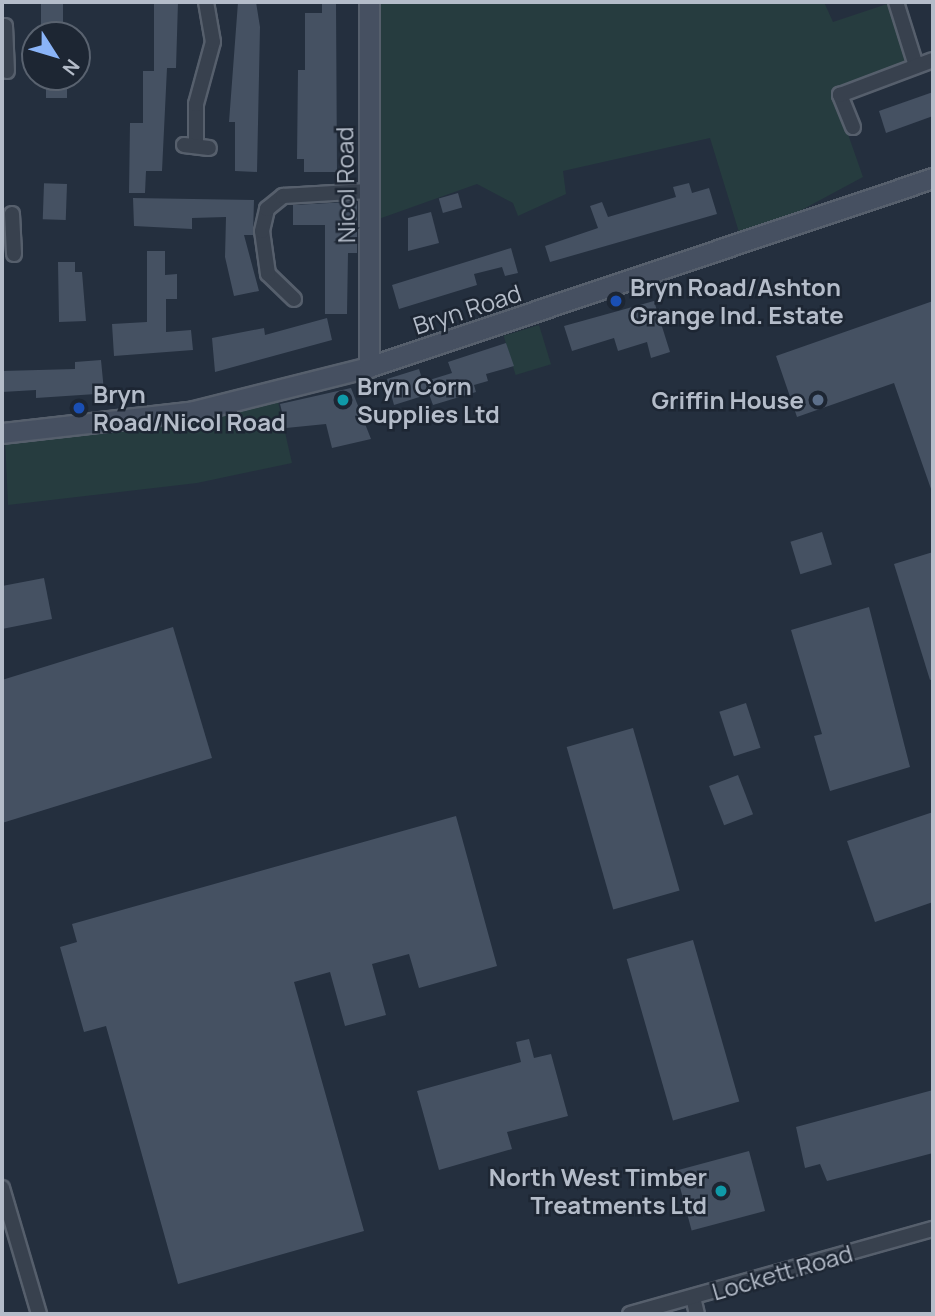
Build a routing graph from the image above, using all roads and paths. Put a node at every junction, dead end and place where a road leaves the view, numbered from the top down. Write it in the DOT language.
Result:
graph roads {
  1 [pos="206,2"];
  2 [pos="369,2"];
  3 [pos="896,2"];
  4 [pos="5,26"];
  5 [pos="4,49"];
  6 [pos="933,60"];
  7 [pos="916,66"];
  8 [pos="7,71"];
  9 [pos="853,127"];
  10 [pos="196,145"];
  11 [pos="933,178"];
  12 [pos="368,191"];
  13 [pos="12,214"];
  14 [pos="8,238"];
  15 [pos="14,254"];
  16 [pos="294,299"];
  17 [pos="369,367"];
  18 [pos="2,433"];
  19 [pos="2,1188"];
  20 [pos="933,1229"];
  21 [pos="693,1297"];
  22 [pos="39,1314"];
  23 [pos="630,1314"];
  24 [pos="697,1314"];
  1 -- 10 [label="street"];
  2 -- 12 [label="main road, Nicol Road"];
  3 -- 7 [label="street"];
  4 -- 5 [label="street"];
  5 -- 8 [label="street"];
  6 -- 7 [label="street"];
  7 -- 9 [label="street"];
  11 -- 17 [label="main road, Bryn Road"];
  12 -- 16 [label="street"];
  12 -- 17 [label="main road, Nicol Road"];
  13 -- 14 [label="street"];
  14 -- 15 [label="street"];
  17 -- 18 [label="main road, Bryn Road"];
  19 -- 22 [label="street"];
  20 -- 21 [label="street, Lockett Road"];
  21 -- 23 [label="street, Lockett Road"];
  21 -- 24 [label="street"];
}
